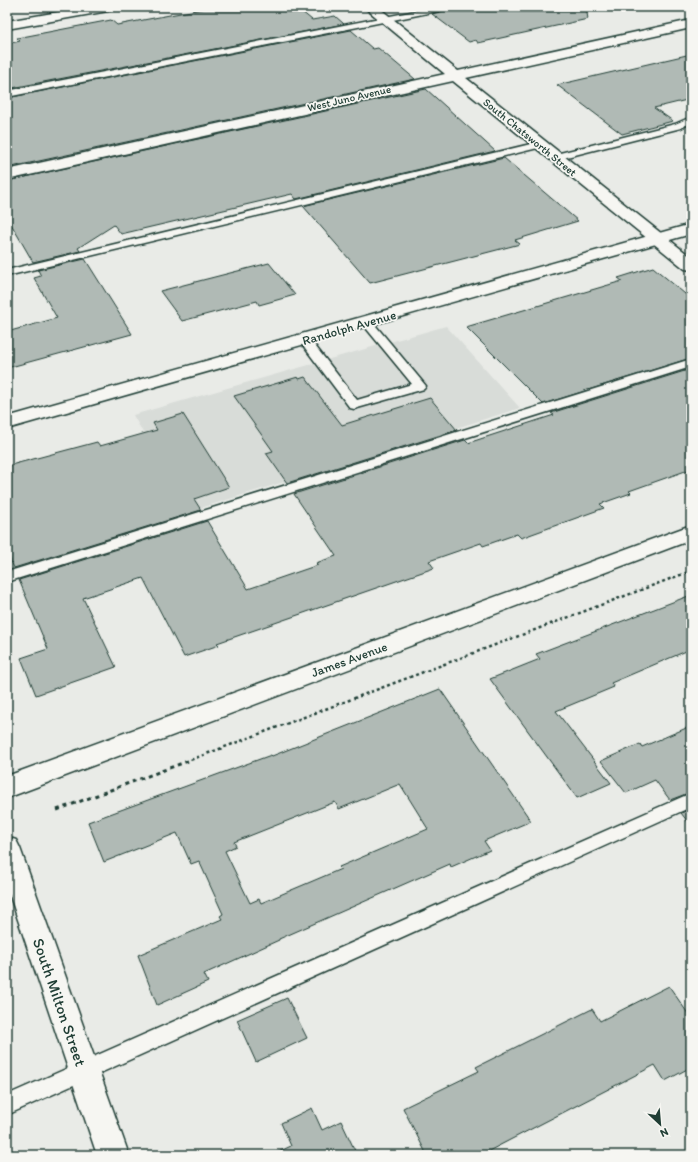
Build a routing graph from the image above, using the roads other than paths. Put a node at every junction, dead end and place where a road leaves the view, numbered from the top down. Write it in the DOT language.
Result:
graph roads {
  1 [pos="108,7"];
  2 [pos="370,7"];
  3 [pos="448,7"];
  4 [pos="385,19"];
  5 [pos="691,24"];
  6 [pos="7,25"];
  7 [pos="454,75"];
  8 [pos="7,94"];
  9 [pos="691,120"];
  10 [pos="539,144"];
  11 [pos="555,158"];
  12 [pos="7,174"];
  13 [pos="691,229"];
  14 [pos="657,239"];
  15 [pos="691,265"];
  16 [pos="7,273"];
  17 [pos="368,322"];
  18 [pos="305,340"];
  19 [pos="691,363"];
  20 [pos="7,422"];
  21 [pos="691,532"];
  22 [pos="7,577"];
  23 [pos="7,787"];
  24 [pos="691,800"];
  25 [pos="7,848"];
  26 [pos="84,1070"];
  27 [pos="7,1105"];
  28 [pos="113,1155"];
  1 -- 6 [label="street"];
  2 -- 4 [label="street, South Chatsworth Street"];
  3 -- 4 [label="lane"];
  4 -- 7 [label="street, South Chatsworth Street"];
  4 -- 8 [label="lane"];
  5 -- 7 [label="street, West Juno Avenue"];
  7 -- 10 [label="street, South Chatsworth Street"];
  7 -- 12 [label="street, West Juno Avenue"];
  9 -- 11 [label="lane"];
  10 -- 11 [label="street, South Chatsworth Street"];
  10 -- 16 [label="lane"];
  11 -- 14 [label="street, South Chatsworth Street"];
  13 -- 14 [label="street, Randolph Avenue"];
  14 -- 15 [label="street, South Chatsworth Street"];
  14 -- 17 [label="street, Randolph Avenue"];
  17 -- 18 [label="street, Randolph Avenue"];
  17 -- 18 [label="lane"];
  18 -- 20 [label="street, Randolph Avenue"];
  19 -- 22 [label="lane"];
  21 -- 23 [label="street, James Avenue"];
  24 -- 26 [label="lane"];
  25 -- 26 [label="street, South Milton Street"];
  26 -- 27 [label="lane"];
  26 -- 28 [label="street, South Milton Street"];
}
